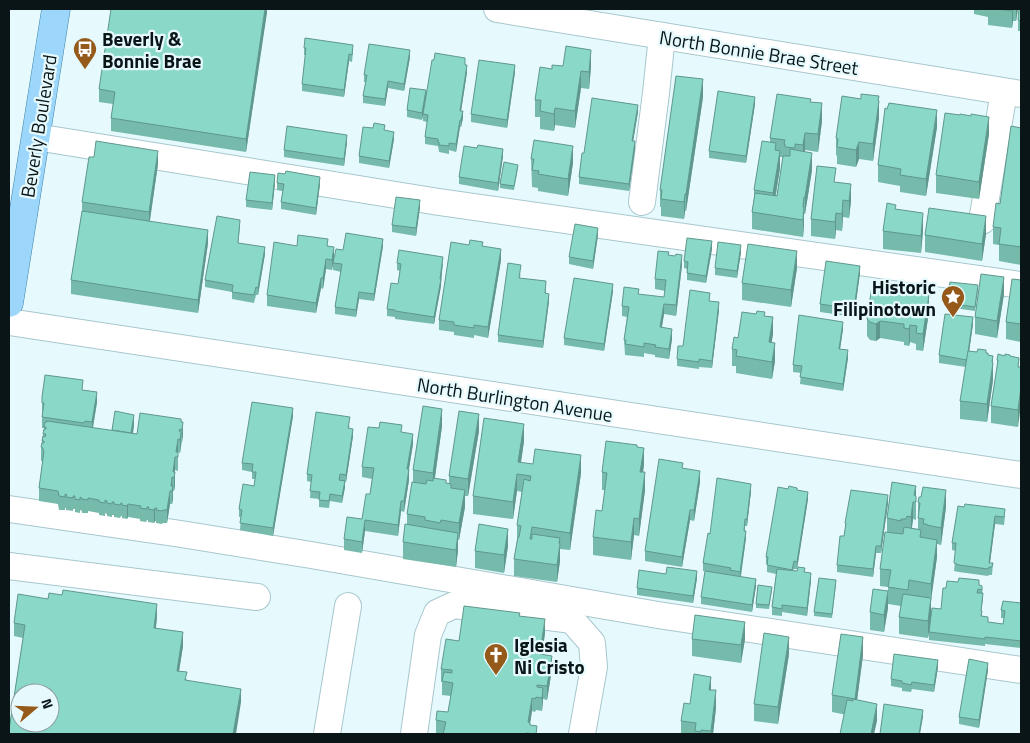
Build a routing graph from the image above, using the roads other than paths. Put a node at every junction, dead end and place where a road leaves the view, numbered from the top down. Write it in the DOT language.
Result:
graph roads {
  1 [pos="56,9"];
  2 [pos="497,9"];
  3 [pos="662,36"];
  4 [pos="1012,93"];
  5 [pos="36,137"];
  6 [pos="642,202"];
  7 [pos="982,221"];
  8 [pos="1021,285"];
  9 [pos="9,303"];
  10 [pos="9,322"];
  11 [pos="1021,475"];
  12 [pos="9,509"];
  13 [pos="9,566"];
  14 [pos="257,597"];
  15 [pos="348,606"];
  16 [pos="1021,670"];
  17 [pos="327,734"];
  18 [pos="414,734"];
  19 [pos="582,734"];
  1 -- 5 [label="main road, Beverly Boulevard"];
  2 -- 3 [label="street, North Bonnie Brae Street"];
  3 -- 4 [label="street, North Bonnie Brae Street"];
  3 -- 6 [label="street"];
  4 -- 7 [label="street"];
  5 -- 8 [label="street"];
  5 -- 9 [label="main road, Beverly Boulevard"];
  10 -- 11 [label="street, North Burlington Avenue"];
  12 -- 16 [label="street"];
  13 -- 14 [label="street"];
  15 -- 17 [label="street"];
  18 -- 19 [label="street"];
}
